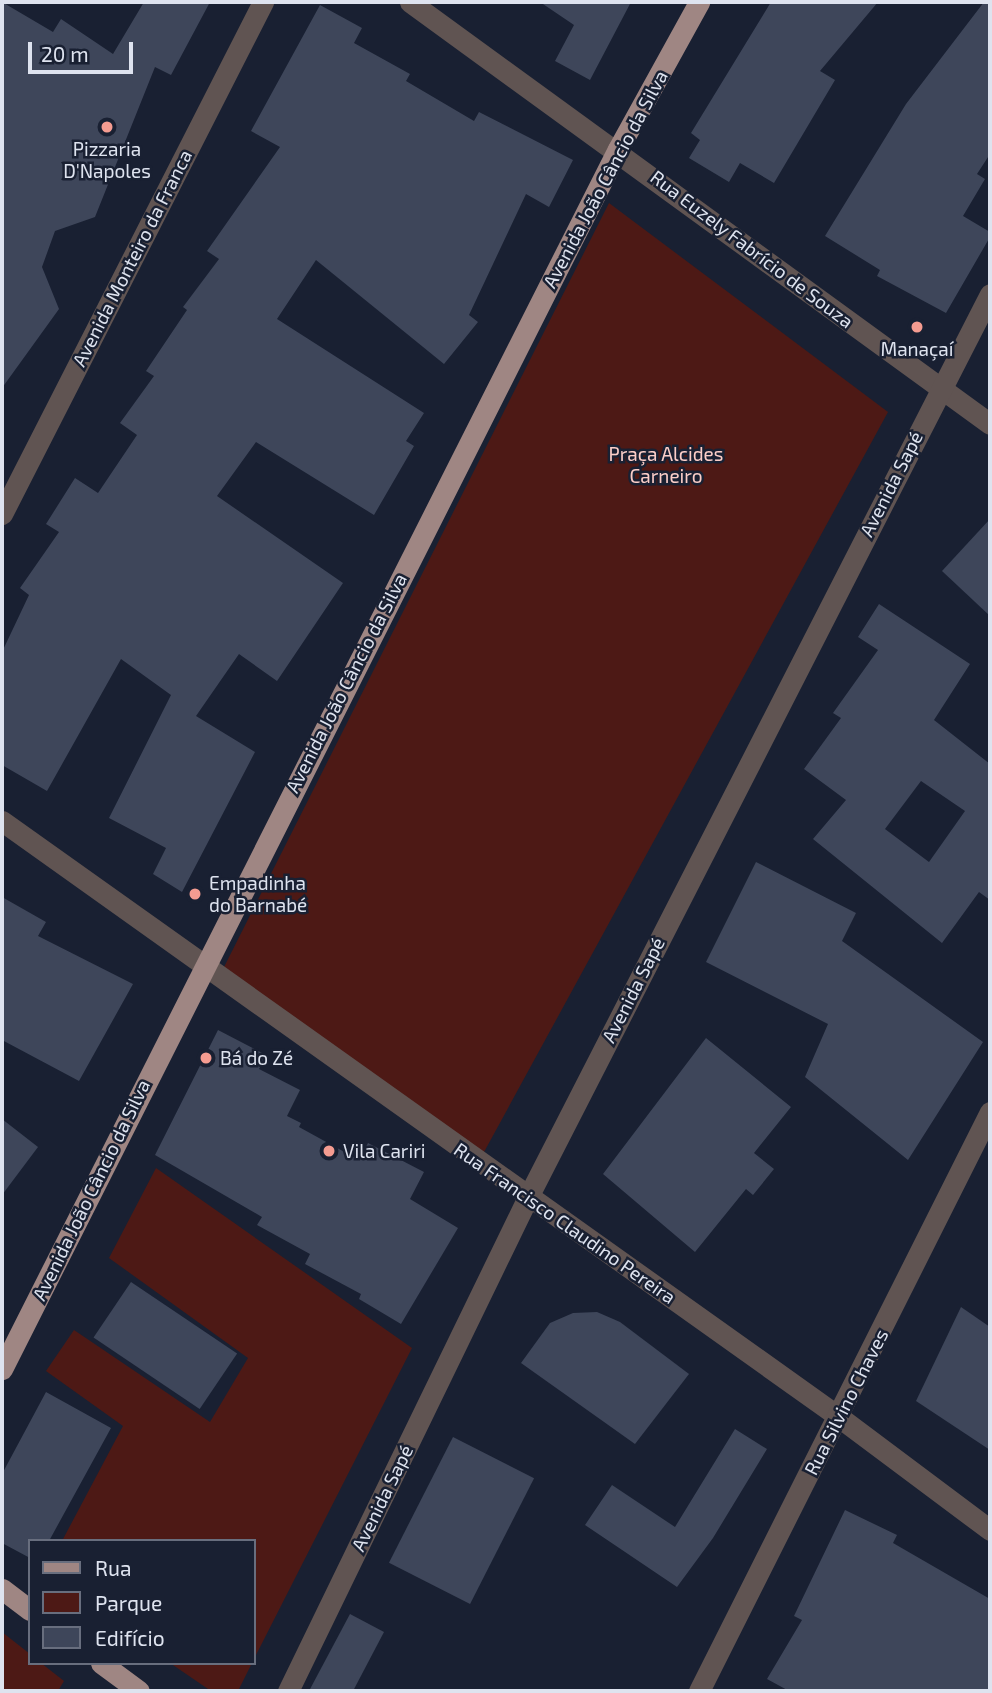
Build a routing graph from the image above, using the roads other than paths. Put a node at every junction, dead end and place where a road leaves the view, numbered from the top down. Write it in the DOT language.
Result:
graph roads {
  1 [pos="263,2"];
  2 [pos="410,2"];
  3 [pos="699,2"];
  4 [pos="618,149"];
  5 [pos="990,294"];
  6 [pos="940,388"];
  7 [pos="990,424"];
  8 [pos="2,514"];
  9 [pos="2,821"];
  10 [pos="202,968"];
  11 [pos="990,1112"];
  12 [pos="528,1197"];
  13 [pos="2,1369"];
  14 [pos="839,1417"];
  15 [pos="990,1530"];
  16 [pos="2,1590"];
  17 [pos="28,1609"];
  18 [pos="104,1665"];
  19 [pos="139,1691"];
  20 [pos="289,1691"];
  21 [pos="699,1691"];
  1 -- 8 [label="street, Avenida Monteiro da Franca"];
  2 -- 4 [label="street, Rua Euzely Fabrício de Souza"];
  3 -- 4 [label="main road, Avenida João Câncio da Silva"];
  4 -- 6 [label="street, Rua Euzely Fabrício de Souza"];
  4 -- 10 [label="main road, Avenida João Câncio da Silva"];
  5 -- 6 [label="street, Avenida Sapé"];
  6 -- 7 [label="street, Rua Euzely Fabrício de Souza"];
  6 -- 12 [label="street, Avenida Sapé"];
  9 -- 10 [label="street, Rua Francisco Claudino Pereira"];
  10 -- 12 [label="street, Rua Francisco Claudino Pereira"];
  10 -- 13 [label="main road, Avenida João Câncio da Silva"];
  11 -- 14 [label="street, Rua Silvino Chaves"];
  12 -- 14 [label="street, Rua Francisco Claudino Pereira"];
  12 -- 20 [label="street, Avenida Sapé"];
  14 -- 15 [label="street, Rua Francisco Claudino Pereira"];
  14 -- 21 [label="street, Rua Silvino Chaves"];
  16 -- 17 [label="main road"];
  18 -- 19 [label="main road"];
}
